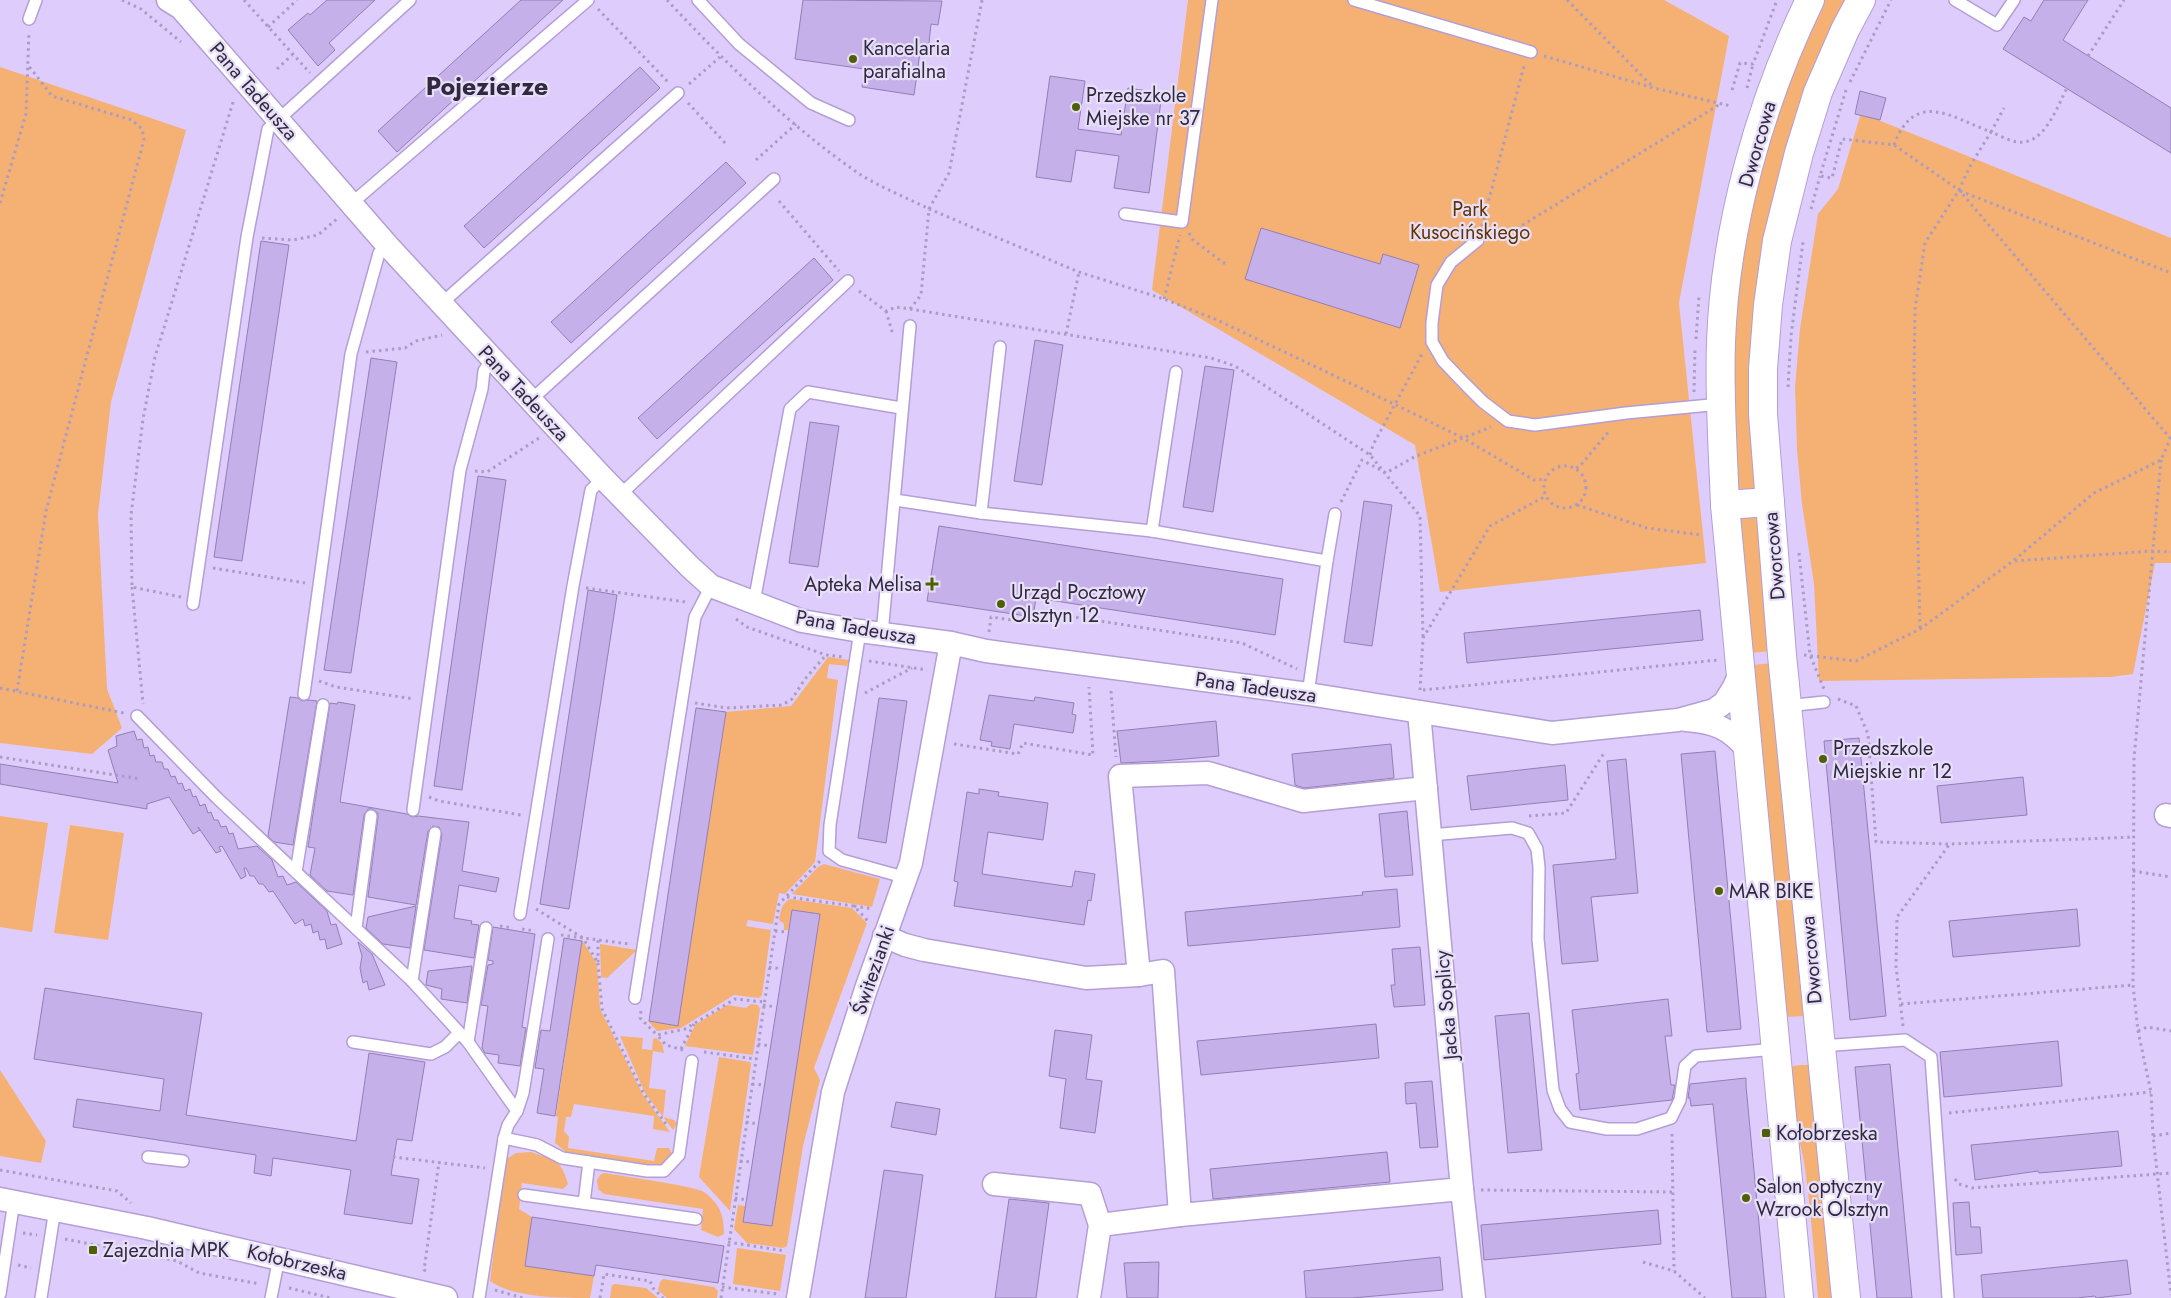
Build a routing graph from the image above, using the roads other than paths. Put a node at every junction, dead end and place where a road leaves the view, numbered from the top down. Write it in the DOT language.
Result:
graph roads {
  1 [pos="36,0"];
  2 [pos="410,0"];
  3 [pos="698,0"];
  4 [pos="1212,0"];
  5 [pos="1354,0"];
  6 [pos="1810,0"];
  7 [pos="1861,0"];
  8 [pos="1955,0"];
  9 [pos="2014,0"];
  10 [pos="178,3"];
  11 [pos="592,4"];
  12 [pos="30,20"];
  13 [pos="1531,52"];
  14 [pos="678,93"];
  15 [pos="278,119"];
  16 [pos="849,120"];
  17 [pos="774,179"];
  18 [pos="348,208"];
  19 [pos="1125,214"];
  20 [pos="1478,240"];
  21 [pos="388,246"];
  22 [pos="848,281"];
  23 [pos="442,304"];
  24 [pos="910,326"];
  25 [pos="1000,347"];
  26 [pos="492,358"];
  27 [pos="1176,372"];
  28 [pos="531,400"];
  29 [pos="1721,404"];
  30 [pos="901,408"];
  31 [pos="603,478"];
  32 [pos="620,495"];
  33 [pos="895,500"];
  34 [pos="1770,502"];
  35 [pos="1725,505"];
  36 [pos="982,513"];
  37 [pos="1335,514"];
  38 [pos="1152,531"];
  39 [pos="1327,561"];
  40 [pos="711,586"];
  41 [pos="194,602"];
  42 [pos="754,602"];
  43 [pos="860,631"];
  44 [pos="882,634"];
  45 [pos="951,643"];
  46 [pos="1740,664"];
  47 [pos="1309,684"];
  48 [pos="304,694"];
  49 [pos="1417,698"];
  50 [pos="1824,702"];
  51 [pos="323,705"];
  52 [pos="1787,706"];
  53 [pos="138,716"];
  54 [pos="1678,720"];
  55 [pos="1748,750"];
  56 [pos="1426,788"];
  57 [pos="412,810"];
  58 [pos="371,816"];
  59 [pos="435,833"];
  60 [pos="1430,835"];
  61 [pos="296,872"];
  62 [pos="907,878"];
  63 [pos="520,914"];
  64 [pos="491,927"];
  65 [pos="356,928"];
  66 [pos="877,930"];
  67 [pos="549,935"];
  68 [pos="1139,975"];
  69 [pos="412,981"];
  70 [pos="635,998"];
  71 [pos="459,1033"];
  72 [pos="352,1042"];
  73 [pos="468,1042"];
  74 [pos="1820,1046"];
  75 [pos="1776,1049"];
  76 [pos="694,1054"];
  77 [pos="517,1111"];
  78 [pos="504,1138"];
  79 [pos="148,1157"];
  80 [pos="184,1161"];
  81 [pos="590,1162"];
  82 [pos="994,1184"];
  83 [pos="1462,1189"];
  84 [pos="524,1195"];
  85 [pos="7,1200"];
  86 [pos="584,1203"];
  87 [pos="55,1209"];
  88 [pos="1180,1215"];
  89 [pos="696,1219"];
  90 [pos="1100,1225"];
  91 [pos="279,1258"];
  92 [pos="0,1294"];
  93 [pos="41,1298"];
  94 [pos="271,1298"];
  95 [pos="446,1298"];
  96 [pos="480,1298"];
  97 [pos="798,1298"];
  98 [pos="1089,1298"];
  99 [pos="1474,1298"];
  100 [pos="1799,1298"];
  101 [pos="1846,1298"];
  102 [pos="1948,1298"];
  1 -- 12 [label="lane"];
  2 -- 15 [label="lane"];
  3 -- 16 [label="lane"];
  4 -- 19 [label="lane"];
  5 -- 13 [label="lane"];
  6 -- 29 [label="street, Dworcowa"];
  7 -- 34 [label="street, Dworcowa"];
  8 -- 9 [label="lane"];
  10 -- 15 [label="street, Pana Tadeusza"];
  11 -- 18 [label="lane"];
  14 -- 23 [label="lane"];
  15 -- 18 [label="street, Pana Tadeusza"];
  15 -- 41 [label="lane"];
  17 -- 28 [label="lane"];
  18 -- 21 [label="street, Pana Tadeusza"];
  20 -- 29 [label="lane"];
  21 -- 23 [label="street, Pana Tadeusza"];
  21 -- 48 [label="lane"];
  22 -- 32 [label="lane"];
  23 -- 26 [label="street, Pana Tadeusza"];
  24 -- 30 [label="lane"];
  25 -- 36 [label="lane"];
  26 -- 28 [label="street, Pana Tadeusza"];
  26 -- 57 [label="lane"];
  27 -- 38 [label="lane"];
  28 -- 31 [label="street, Pana Tadeusza"];
  29 -- 35 [label="street, Dworcowa"];
  30 -- 33 [label="lane"];
  30 -- 42 [label="lane"];
  31 -- 32 [label="street, Pana Tadeusza"];
  31 -- 63 [label="lane"];
  32 -- 40 [label="street, Pana Tadeusza"];
  33 -- 36 [label="lane"];
  33 -- 44 [label="lane"];
  34 -- 35 [label="street, Dworcowa"];
  34 -- 52 [label="street, Dworcowa"];
  35 -- 46 [label="street, Dworcowa"];
  36 -- 38 [label="lane"];
  37 -- 39 [label="lane"];
  38 -- 39 [label="lane"];
  39 -- 47 [label="lane"];
  40 -- 42 [label="street, Pana Tadeusza"];
  40 -- 70 [label="lane"];
  42 -- 43 [label="street, Pana Tadeusza"];
  43 -- 44 [label="street, Pana Tadeusza"];
  43 -- 62 [label="lane"];
  44 -- 45 [label="street, Pana Tadeusza"];
  45 -- 47 [label="street, Pana Tadeusza"];
  45 -- 62 [label="street, Świtezianki"];
  46 -- 54 [label="street, Pana Tadeusza"];
  46 -- 55 [label="street, Dworcowa"];
  47 -- 49 [label="street, Pana Tadeusza"];
  49 -- 54 [label="street, Pana Tadeusza"];
  49 -- 56 [label="street, Jacka Soplicy"];
  50 -- 52 [label="lane"];
  51 -- 61 [label="lane"];
  52 -- 74 [label="street, Dworcowa"];
  53 -- 61 [label="lane"];
  54 -- 55 [label="street, Pana Tadeusza"];
  55 -- 75 [label="street, Dworcowa"];
  56 -- 60 [label="street, Jacka Soplicy"];
  56 -- 68 [label="street"];
  58 -- 65 [label="lane"];
  59 -- 69 [label="lane"];
  60 -- 75 [label="lane"];
  60 -- 83 [label="street, Jacka Soplicy"];
  61 -- 65 [label="lane"];
  62 -- 66 [label="street, Świtezianki"];
  64 -- 73 [label="lane"];
  65 -- 69 [label="lane"];
  66 -- 68 [label="street"];
  66 -- 97 [label="street, Świtezianki"];
  67 -- 77 [label="lane"];
  68 -- 88 [label="street"];
  69 -- 71 [label="lane"];
  71 -- 72 [label="lane"];
  71 -- 73 [label="lane"];
  73 -- 77 [label="lane"];
  74 -- 75 [label="street"];
  74 -- 101 [label="street, Dworcowa"];
  74 -- 102 [label="lane"];
  75 -- 100 [label="street, Dworcowa"];
  76 -- 81 [label="lane"];
  77 -- 78 [label="lane"];
  78 -- 81 [label="lane"];
  78 -- 96 [label="lane"];
  79 -- 80 [label="lane"];
  81 -- 86 [label="lane"];
  82 -- 90 [label="street"];
  83 -- 88 [label="street"];
  83 -- 99 [label="street, Jacka Soplicy"];
  84 -- 86 [label="lane"];
  85 -- 87 [label="street, Kołobrzeska"];
  85 -- 92 [label="lane"];
  86 -- 89 [label="lane"];
  87 -- 91 [label="street, Kołobrzeska"];
  87 -- 93 [label="lane"];
  88 -- 90 [label="street"];
  90 -- 98 [label="street"];
  91 -- 94 [label="lane"];
  91 -- 95 [label="street, Kołobrzeska"];
}
